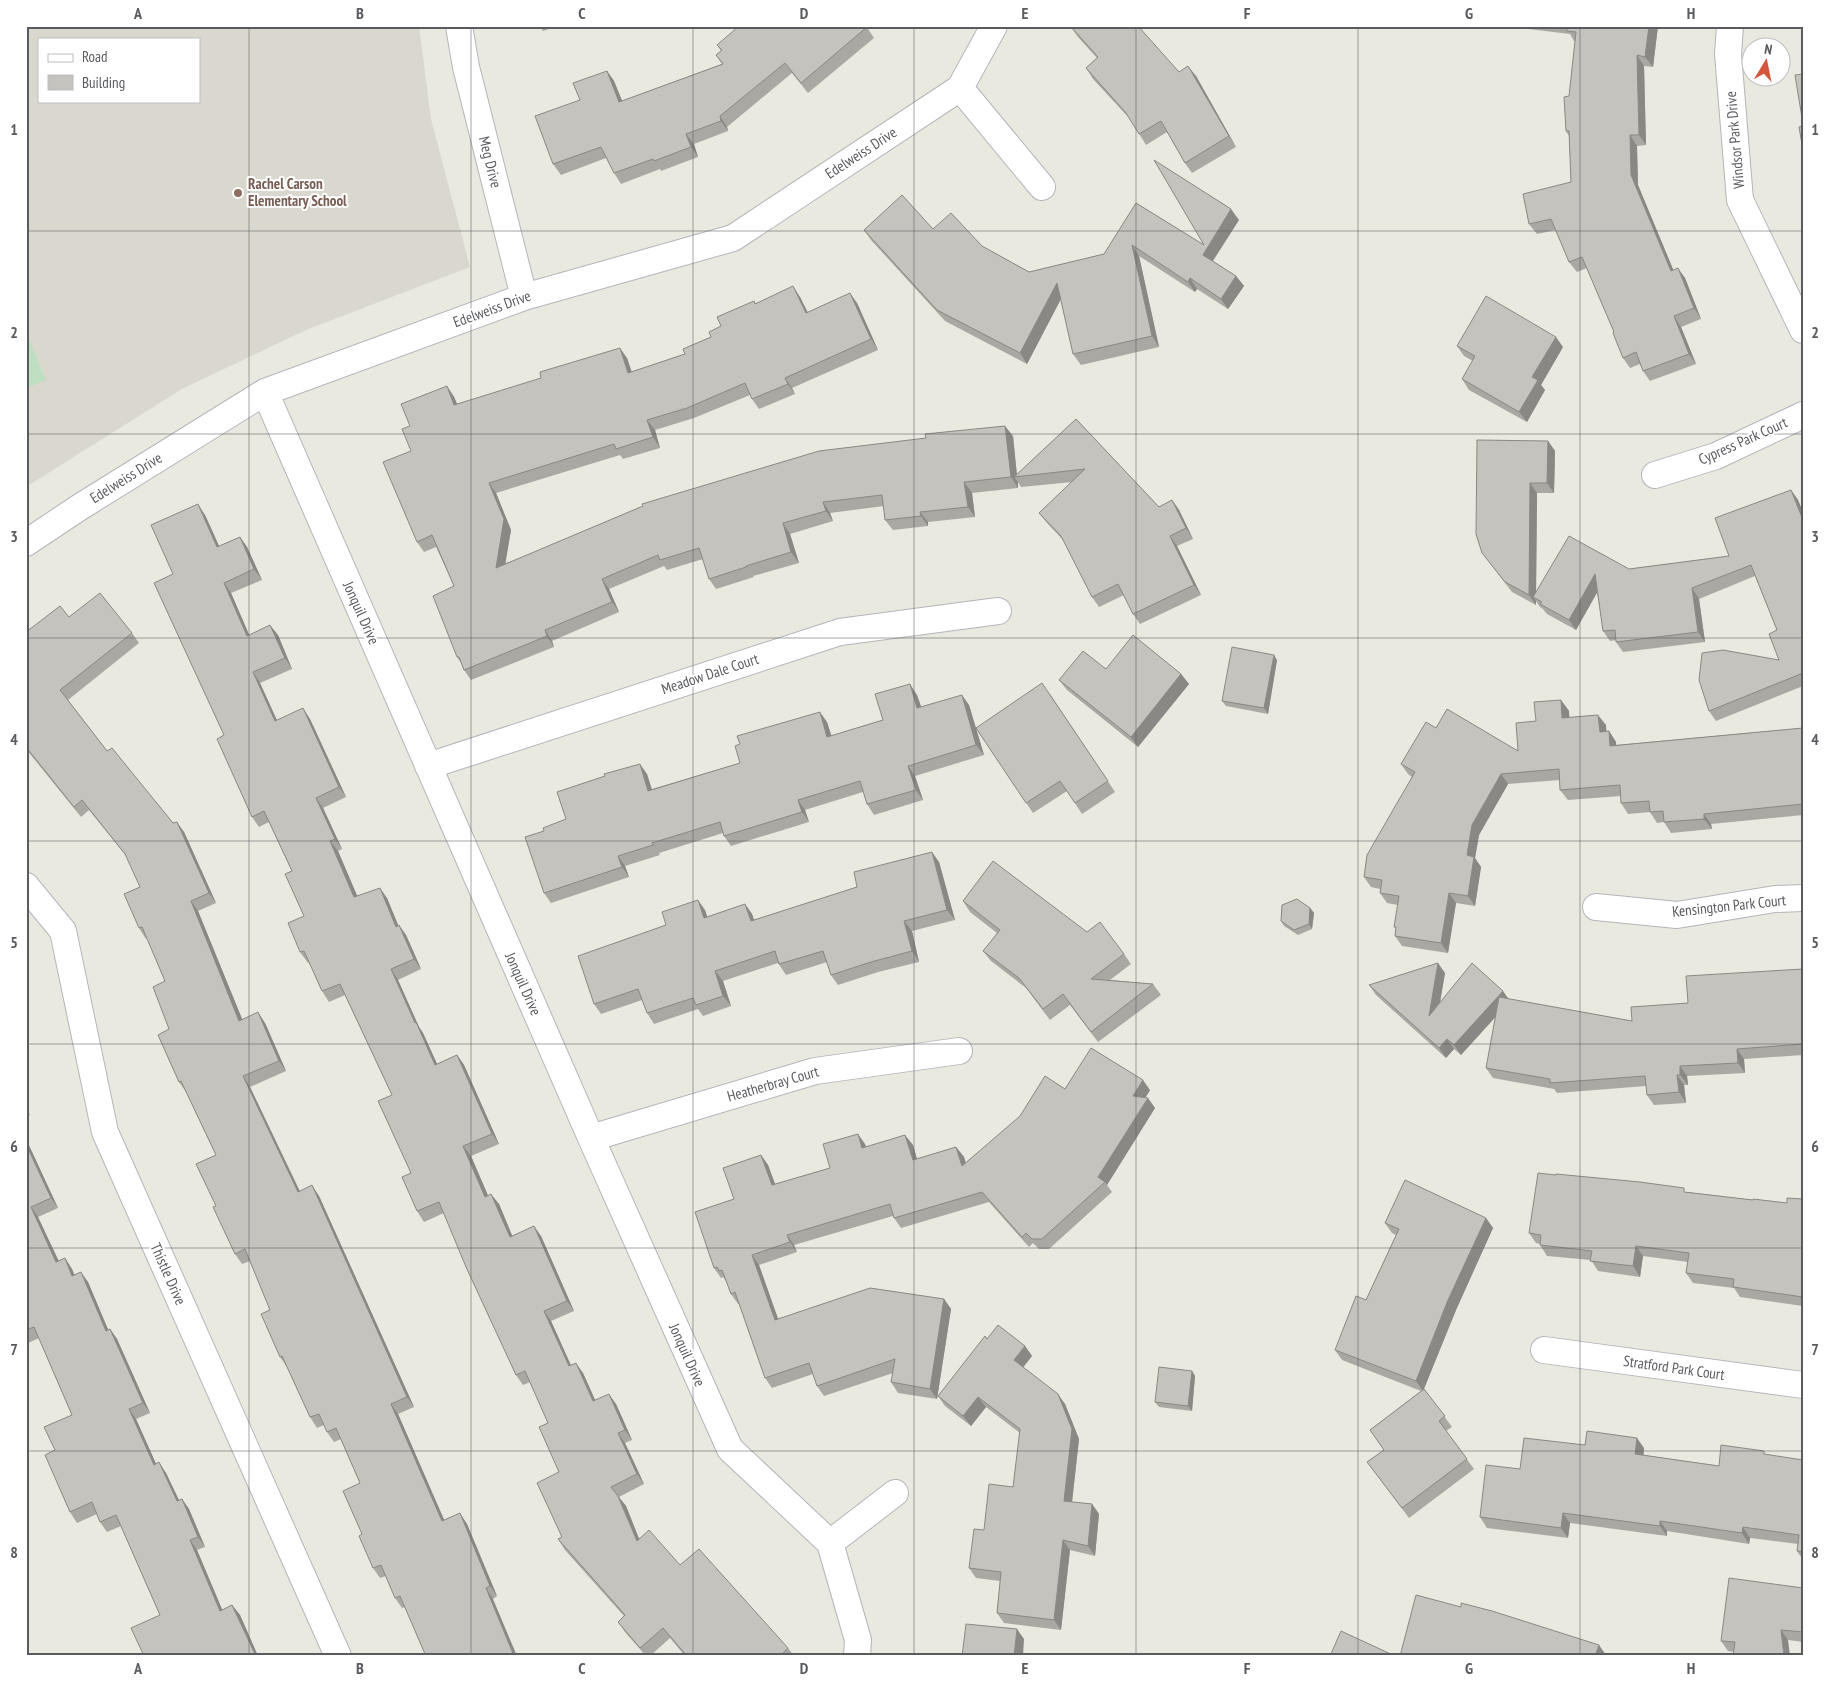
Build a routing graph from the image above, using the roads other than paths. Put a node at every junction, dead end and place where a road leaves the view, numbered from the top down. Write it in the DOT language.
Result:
graph roads {
  1 [pos="459,26"];
  2 [pos="994,26"];
  3 [pos="1730,26"];
  4 [pos="960,88"];
  5 [pos="1042,187"];
  6 [pos="524,297"];
  7 [pos="1803,330"];
  8 [pos="265,392"];
  9 [pos="1803,415"];
  10 [pos="1655,474"];
  11 [pos="26,543"];
  12 [pos="998,611"];
  13 [pos="428,766"];
  14 [pos="26,886"];
  15 [pos="1803,898"];
  16 [pos="1596,907"];
  17 [pos="959,1051"];
  18 [pos="591,1138"];
  19 [pos="1544,1350"];
  20 [pos="1803,1386"];
  21 [pos="895,1493"];
  22 [pos="830,1543"];
  23 [pos="338,1656"];
  24 [pos="857,1656"];
  1 -- 6 [label="street, Meg Drive"];
  2 -- 4 [label="street, Edelweiss Drive"];
  3 -- 7 [label="street, Windsor Park Drive"];
  4 -- 5 [label="street"];
  4 -- 6 [label="street, Edelweiss Drive"];
  6 -- 8 [label="street, Edelweiss Drive"];
  8 -- 11 [label="street, Edelweiss Drive"];
  8 -- 13 [label="street, Jonquil Drive"];
  9 -- 10 [label="street, Cypress Park Court"];
  12 -- 13 [label="street, Meadow Dale Court"];
  13 -- 18 [label="street, Jonquil Drive"];
  14 -- 23 [label="street, Thistle Drive"];
  15 -- 16 [label="street, Kensington Park Court"];
  17 -- 18 [label="street, Heatherbray Court"];
  18 -- 22 [label="street, Jonquil Drive"];
  19 -- 20 [label="street, Stratford Park Court"];
  21 -- 22 [label="street"];
  22 -- 24 [label="street"];
}
